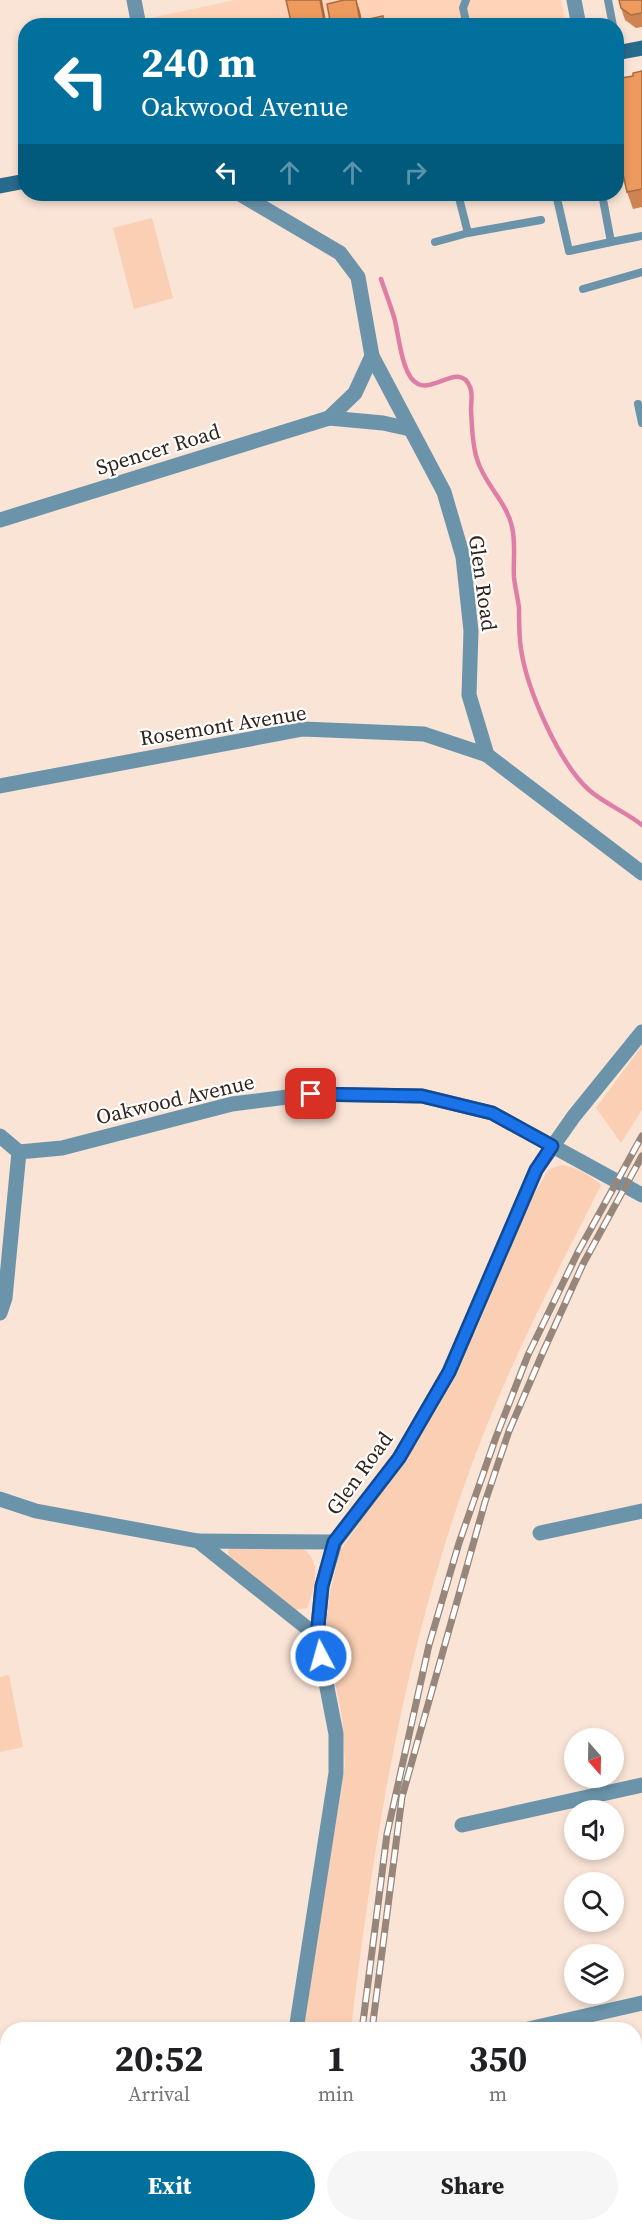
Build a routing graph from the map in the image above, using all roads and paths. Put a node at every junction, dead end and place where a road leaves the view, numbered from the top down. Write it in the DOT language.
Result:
graph roads {
  1 [pos="134,0"];
  2 [pos="466,0"];
  3 [pos="574,0"];
  4 [pos="608,0"];
  5 [pos="137,18"];
  6 [pos="465,18"];
  7 [pos="577,18"];
  8 [pos="611,18"];
  9 [pos="642,48"];
  10 [pos="624,49"];
  11 [pos="18,183"];
  12 [pos="0,186"];
  13 [pos="252,201"];
  14 [pos="460,201"];
  15 [pos="558,201"];
  16 [pos="603,201"];
  17 [pos="541,220"];
  18 [pos="468,233"];
  19 [pos="642,236"];
  20 [pos="435,242"];
  21 [pos="612,242"];
  22 [pos="642,272"];
  23 [pos="583,289"];
  24 [pos="372,356"];
  25 [pos="638,404"];
  26 [pos="329,418"];
  27 [pos="642,423"];
  28 [pos="410,429"];
  29 [pos="0,520"];
  30 [pos="487,755"];
  31 [pos="0,786"];
  32 [pos="642,873"];
  33 [pos="642,1032"];
  34 [pos="0,1136"];
  35 [pos="552,1146"];
  36 [pos="19,1152"];
  37 [pos="642,1195"];
  38 [pos="0,1313"];
  39 [pos="0,1498"];
  40 [pos="642,1511"];
  41 [pos="540,1533"];
  42 [pos="198,1541"];
  43 [pos="334,1542"];
  44 [pos="317,1636"];
  45 [pos="642,1785"];
  46 [pos="462,1825"];
  47 [pos="642,2003"];
  48 [pos="297,2022"];
  49 [pos="559,2022"];
  1 -- 5 [label="street"];
  2 -- 6 [label="lane"];
  3 -- 7 [label="street"];
  4 -- 8 [label="lane"];
  9 -- 10 [label="main road"];
  11 -- 12 [label="main road"];
  13 -- 24 [label="street, Glen Road"];
  14 -- 18 [label="lane"];
  15 -- 21 [label="lane"];
  16 -- 21 [label="lane"];
  17 -- 18 [label="lane"];
  18 -- 20 [label="lane"];
  19 -- 21 [label="lane"];
  22 -- 23 [label="lane"];
  24 -- 26 [label="street, Spencer Road"];
  24 -- 28 [label="street, Glen Road"];
  25 -- 27 [label="lane"];
  26 -- 28 [label="street, Spencer Road"];
  26 -- 29 [label="street, Spencer Road"];
  28 -- 30 [label="street, Glen Road"];
  30 -- 31 [label="street, Rosemont Avenue"];
  30 -- 32 [label="street"];
  33 -- 35 [label="street, Glen Road"];
  34 -- 36 [label="street"];
  35 -- 36 [label="street, Oakwood Avenue"];
  35 -- 37 [label="street, Oakwood Avenue"];
  35 -- 43 [label="street, Glen Road"];
  36 -- 38 [label="street"];
  39 -- 42 [label="street"];
  40 -- 41 [label="street"];
  42 -- 43 [label="street"];
  42 -- 44 [label="street"];
  43 -- 44 [label="street, Glen Road"];
  44 -- 48 [label="street, Glen Road"];
  45 -- 46 [label="street"];
  47 -- 49 [label="street"];
}
